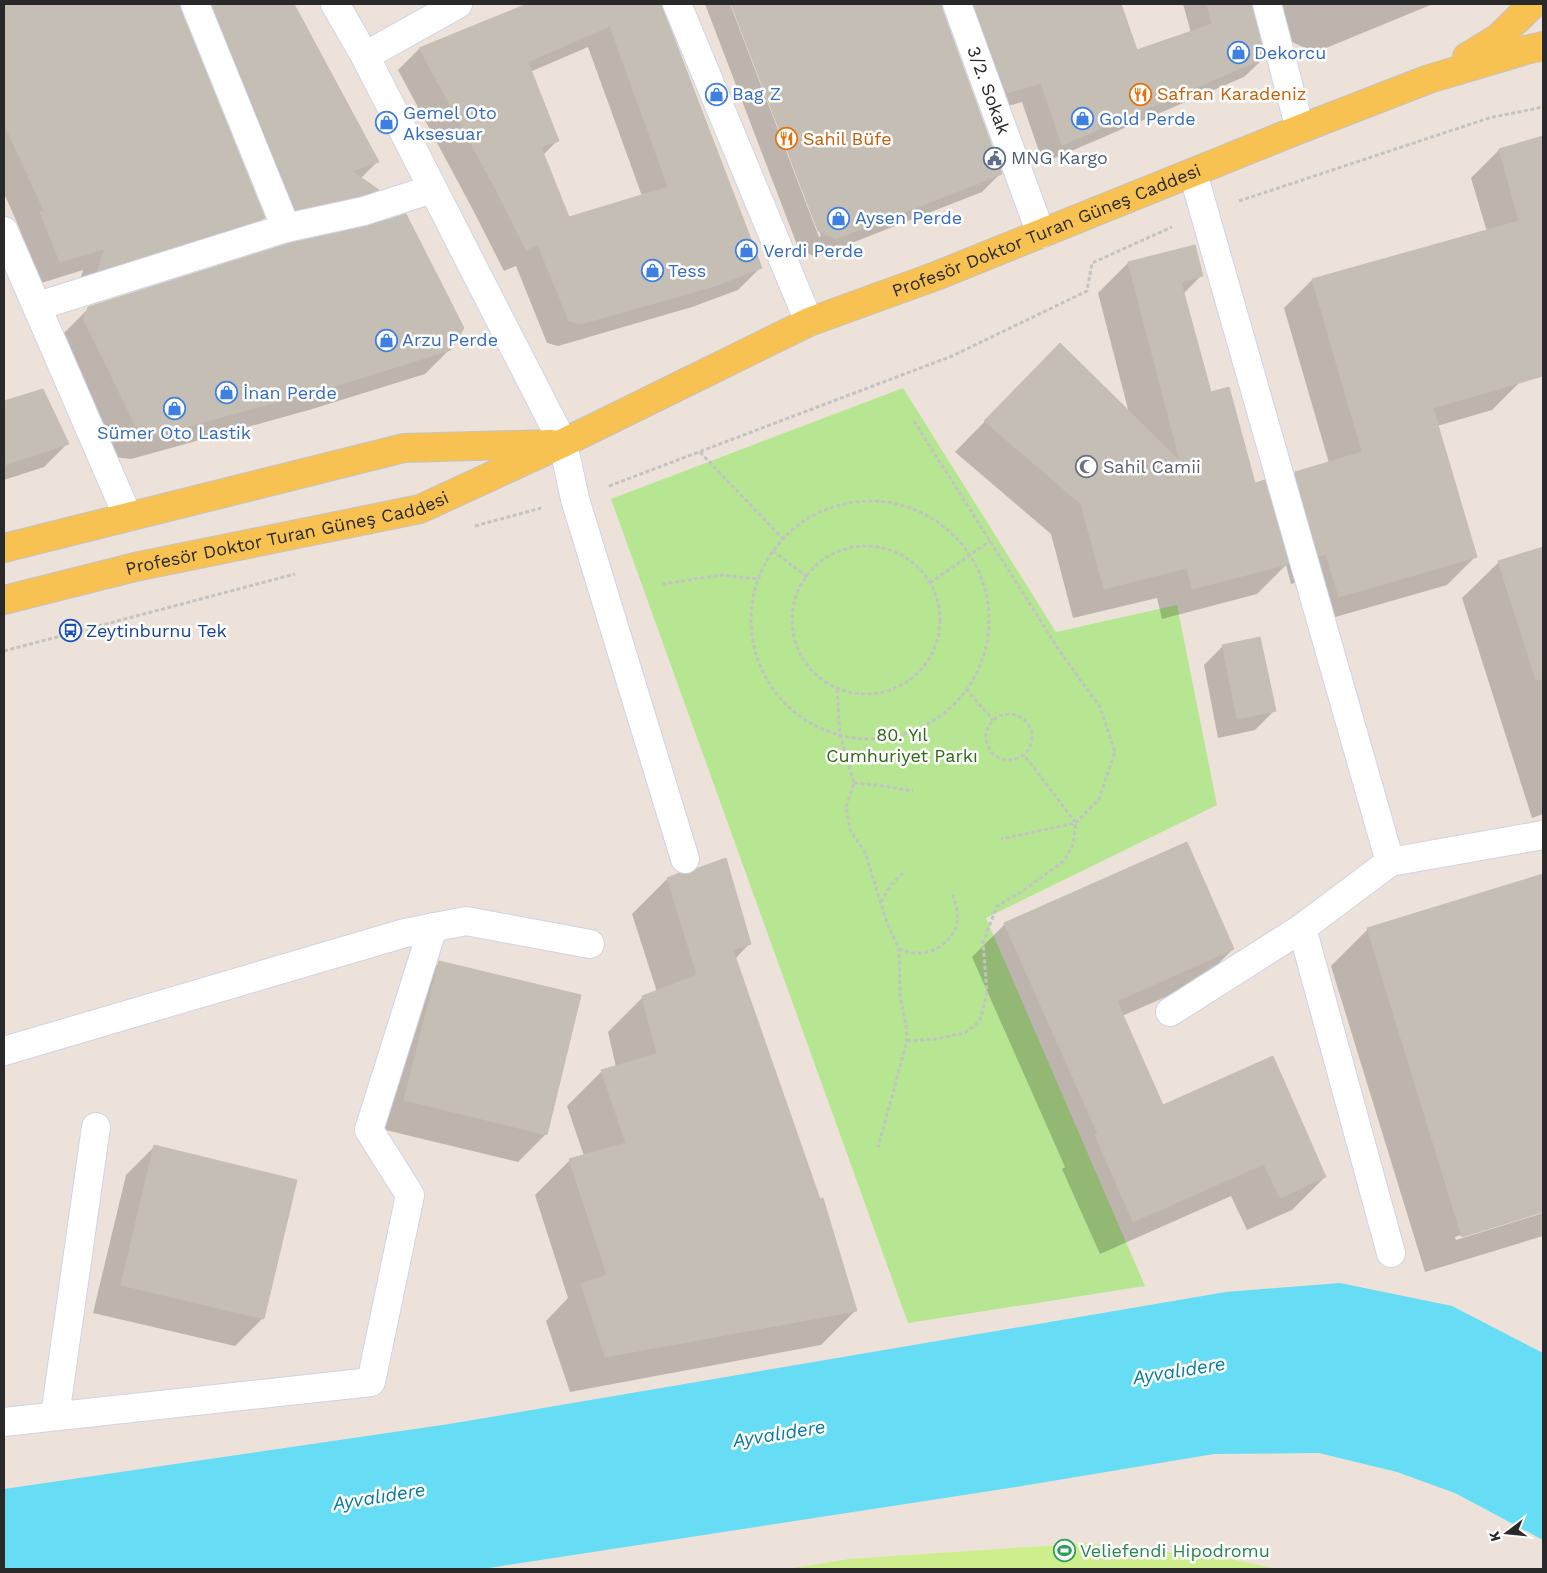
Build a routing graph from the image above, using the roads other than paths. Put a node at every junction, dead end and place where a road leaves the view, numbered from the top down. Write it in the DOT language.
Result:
graph roads {
  1 [pos="195,4"];
  2 [pos="336,4"];
  3 [pos="458,4"];
  4 [pos="677,4"];
  5 [pos="957,4"];
  6 [pos="1267,4"];
  7 [pos="1533,4"];
  8 [pos="1543,15"];
  9 [pos="1498,38"];
  10 [pos="1543,46"];
  11 [pos="365,56"];
  12 [pos="1429,79"];
  13 [pos="1300,129"];
  14 [pos="1193,173"];
  15 [pos="432,189"];
  16 [pos="286,228"];
  17 [pos="4,230"];
  18 [pos="1041,234"];
  19 [pos="38,306"];
  20 [pos="809,322"];
  21 [pos="563,443"];
  22 [pos="128,517"];
  23 [pos="4,548"];
  24 [pos="4,600"];
  25 [pos="1543,835"];
  26 [pos="685,860"];
  27 [pos="1390,862"];
  28 [pos="433,927"];
  29 [pos="1302,928"];
  30 [pos="590,944"];
  31 [pos="1170,1012"];
  32 [pos="4,1051"];
  33 [pos="96,1127"];
  34 [pos="1391,1253"];
  35 [pos="55,1416"];
  36 [pos="4,1422"];
  1 -- 16 [label="street"];
  2 -- 11 [label="street"];
  3 -- 11 [label="street"];
  4 -- 20 [label="street"];
  5 -- 18 [label="street, 3/2. Sokak"];
  6 -- 13 [label="street"];
  7 -- 9 [label="main road"];
  8 -- 9 [label="main road"];
  9 -- 12 [label="main road"];
  10 -- 12 [label="main road, Profesör Doktor Turan Güneş Caddesi"];
  11 -- 15 [label="street"];
  12 -- 13 [label="main road, Profesör Doktor Turan Güneş Caddesi"];
  13 -- 14 [label="main road, Profesör Doktor Turan Güneş Caddesi"];
  14 -- 18 [label="main road, Profesör Doktor Turan Güneş Caddesi"];
  14 -- 27 [label="street"];
  15 -- 16 [label="street"];
  15 -- 21 [label="street"];
  16 -- 19 [label="street"];
  17 -- 19 [label="street"];
  18 -- 20 [label="main road, Profesör Doktor Turan Güneş Caddesi"];
  19 -- 22 [label="street"];
  20 -- 21 [label="main road, Profesör Doktor Turan Güneş Caddesi"];
  21 -- 22 [label="main road, Profesör Doktor Turan Güneş Caddesi"];
  21 -- 24 [label="main road, Profesör Doktor Turan Güneş Caddesi"];
  21 -- 26 [label="street"];
  22 -- 23 [label="main road, Profesör Doktor Turan Güneş Caddesi"];
  25 -- 27 [label="street"];
  27 -- 29 [label="street"];
  28 -- 30 [label="street"];
  28 -- 32 [label="street"];
  28 -- 35 [label="street"];
  29 -- 31 [label="street"];
  29 -- 34 [label="street"];
  33 -- 35 [label="street"];
  35 -- 36 [label="street"];
}
